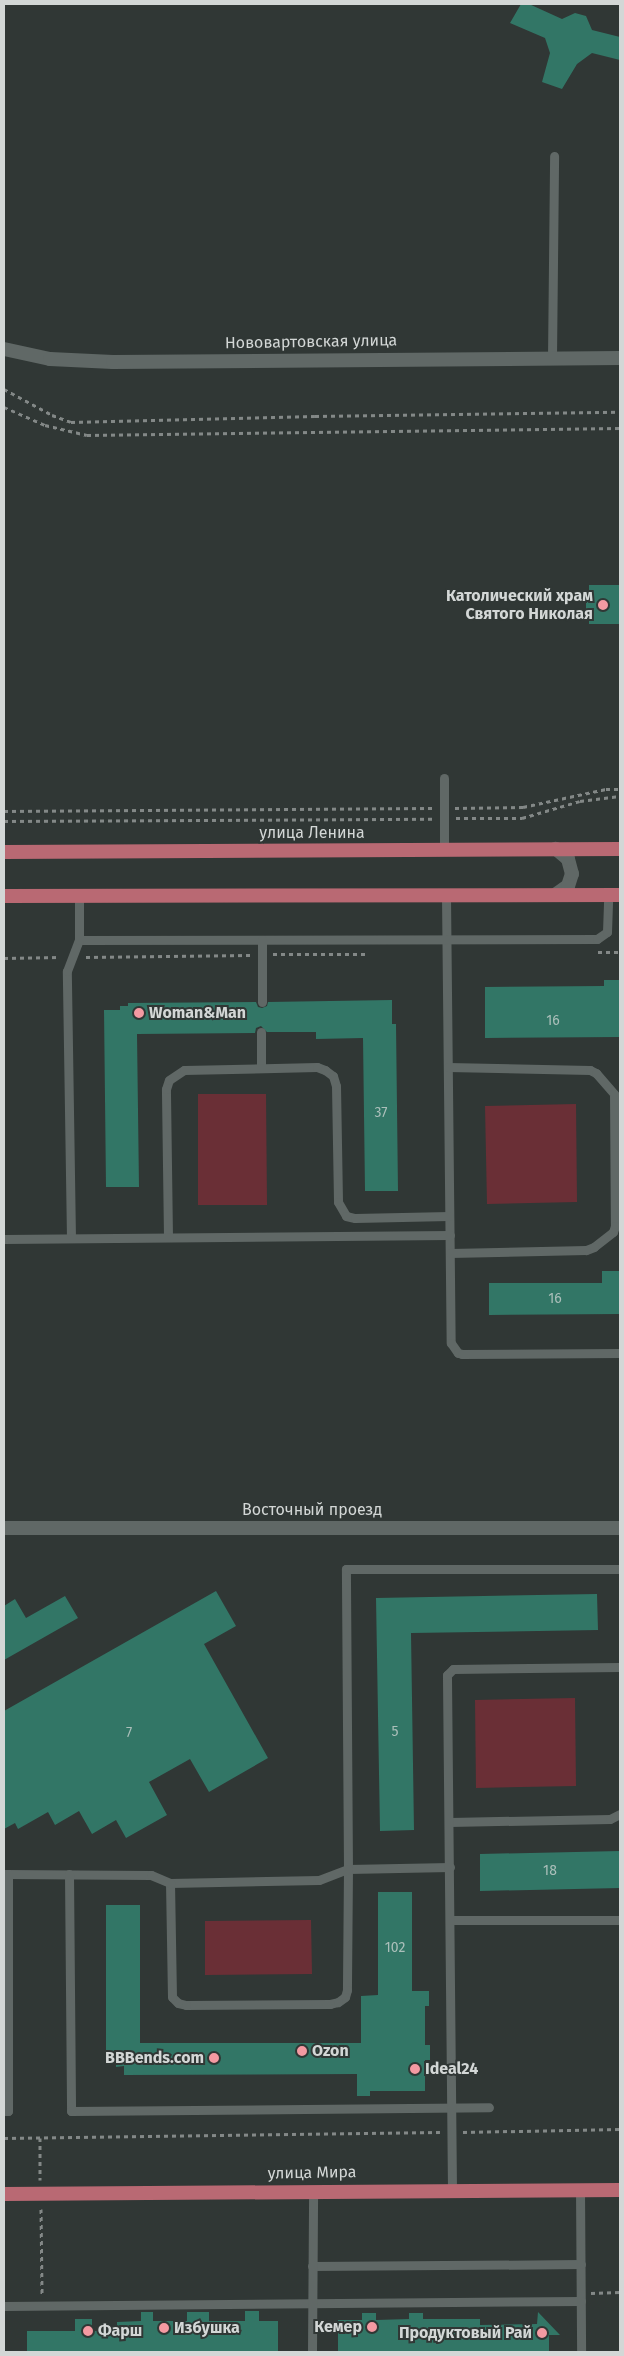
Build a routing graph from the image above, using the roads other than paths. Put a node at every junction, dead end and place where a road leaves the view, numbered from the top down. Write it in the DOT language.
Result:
graph roads {
  1 [pos="554,156"];
  2 [pos="4,350"];
  3 [pos="552,358"];
  4 [pos="620,358"];
  5 [pos="444,778"];
  6 [pos="444,849"];
  7 [pos="556,849"];
  8 [pos="620,849"];
  9 [pos="4,852"];
  10 [pos="555,895"];
  11 [pos="614,895"];
  12 [pos="4,896"];
  13 [pos="446,896"];
  14 [pos="79,897"];
  15 [pos="79,940"];
  16 [pos="262,940"];
  17 [pos="446,940"];
  18 [pos="262,1002"];
  19 [pos="261,1032"];
  20 [pos="448,1067"];
  21 [pos="261,1068"];
  22 [pos="450,1216"];
  23 [pos="450,1235"];
  24 [pos="168,1237"];
  25 [pos="4,1238"];
  26 [pos="71,1238"];
  27 [pos="450,1253"];
  28 [pos="620,1353"];
  29 [pos="4,1528"];
  30 [pos="620,1528"];
  31 [pos="620,1569"];
  32 [pos="620,1667"];
  33 [pos="620,1814"];
  34 [pos="450,1822"];
  35 [pos="450,1867"];
  36 [pos="348,1869"];
  37 [pos="6,1874"];
  38 [pos="69,1874"];
  39 [pos="170,1883"];
  40 [pos="451,1920"];
  41 [pos="620,1920"];
  42 [pos="489,2107"];
  43 [pos="452,2108"];
  44 [pos="4,2111"];
  45 [pos="452,2190"];
  46 [pos="580,2190"];
  47 [pos="620,2190"];
  48 [pos="313,2191"];
  49 [pos="4,2194"];
  50 [pos="580,2264"];
  51 [pos="312,2266"];
  52 [pos="581,2297"];
  53 [pos="312,2304"];
  54 [pos="4,2306"];
  55 [pos="312,2352"];
  56 [pos="581,2352"];
  1 -- 3 [label="lane"];
  2 -- 3 [label="street, Нововартовская улица"];
  3 -- 4 [label="street, Нововартовская улица"];
  5 -- 6 [label="lane"];
  6 -- 7 [label="main road, улица Ленина"];
  6 -- 9 [label="main road, улица Ленина"];
  7 -- 8 [label="main road, улица Ленина"];
  7 -- 10 [label="street"];
  10 -- 11 [label="main road"];
  10 -- 13 [label="main road"];
  11 -- 17 [label="lane"];
  12 -- 14 [label="main road"];
  13 -- 14 [label="main road"];
  13 -- 17 [label="lane"];
  14 -- 15 [label="lane"];
  15 -- 16 [label="lane"];
  15 -- 26 [label="lane"];
  16 -- 17 [label="lane"];
  16 -- 18 [label="lane"];
  17 -- 20 [label="lane"];
  19 -- 21 [label="lane"];
  20 -- 22 [label="lane"];
  20 -- 27 [label="lane"];
  21 -- 22 [label="lane"];
  21 -- 24 [label="lane"];
  22 -- 23 [label="lane"];
  23 -- 24 [label="lane"];
  23 -- 27 [label="lane"];
  24 -- 26 [label="lane"];
  25 -- 26 [label="lane"];
  27 -- 28 [label="lane"];
  29 -- 30 [label="street, Восточный проезд"];
  31 -- 36 [label="lane"];
  32 -- 34 [label="lane"];
  33 -- 34 [label="lane"];
  34 -- 35 [label="lane"];
  35 -- 36 [label="lane"];
  35 -- 40 [label="lane"];
  36 -- 39 [label="lane"];
  36 -- 39 [label="lane"];
  37 -- 38 [label="lane"];
  37 -- 44 [label="lane"];
  38 -- 39 [label="lane"];
  38 -- 43 [label="lane"];
  40 -- 41 [label="lane"];
  40 -- 43 [label="lane"];
  42 -- 43 [label="lane"];
  43 -- 45 [label="lane"];
  45 -- 46 [label="main road, улица Мира"];
  45 -- 48 [label="main road, улица Мира"];
  46 -- 47 [label="main road, улица Мира"];
  46 -- 50 [label="lane"];
  48 -- 49 [label="main road, улица Мира"];
  48 -- 51 [label="lane"];
  50 -- 51 [label="lane"];
  50 -- 52 [label="lane"];
  51 -- 53 [label="lane"];
  52 -- 53 [label="lane"];
  52 -- 56 [label="lane"];
  53 -- 54 [label="lane"];
  53 -- 55 [label="lane"];
}
